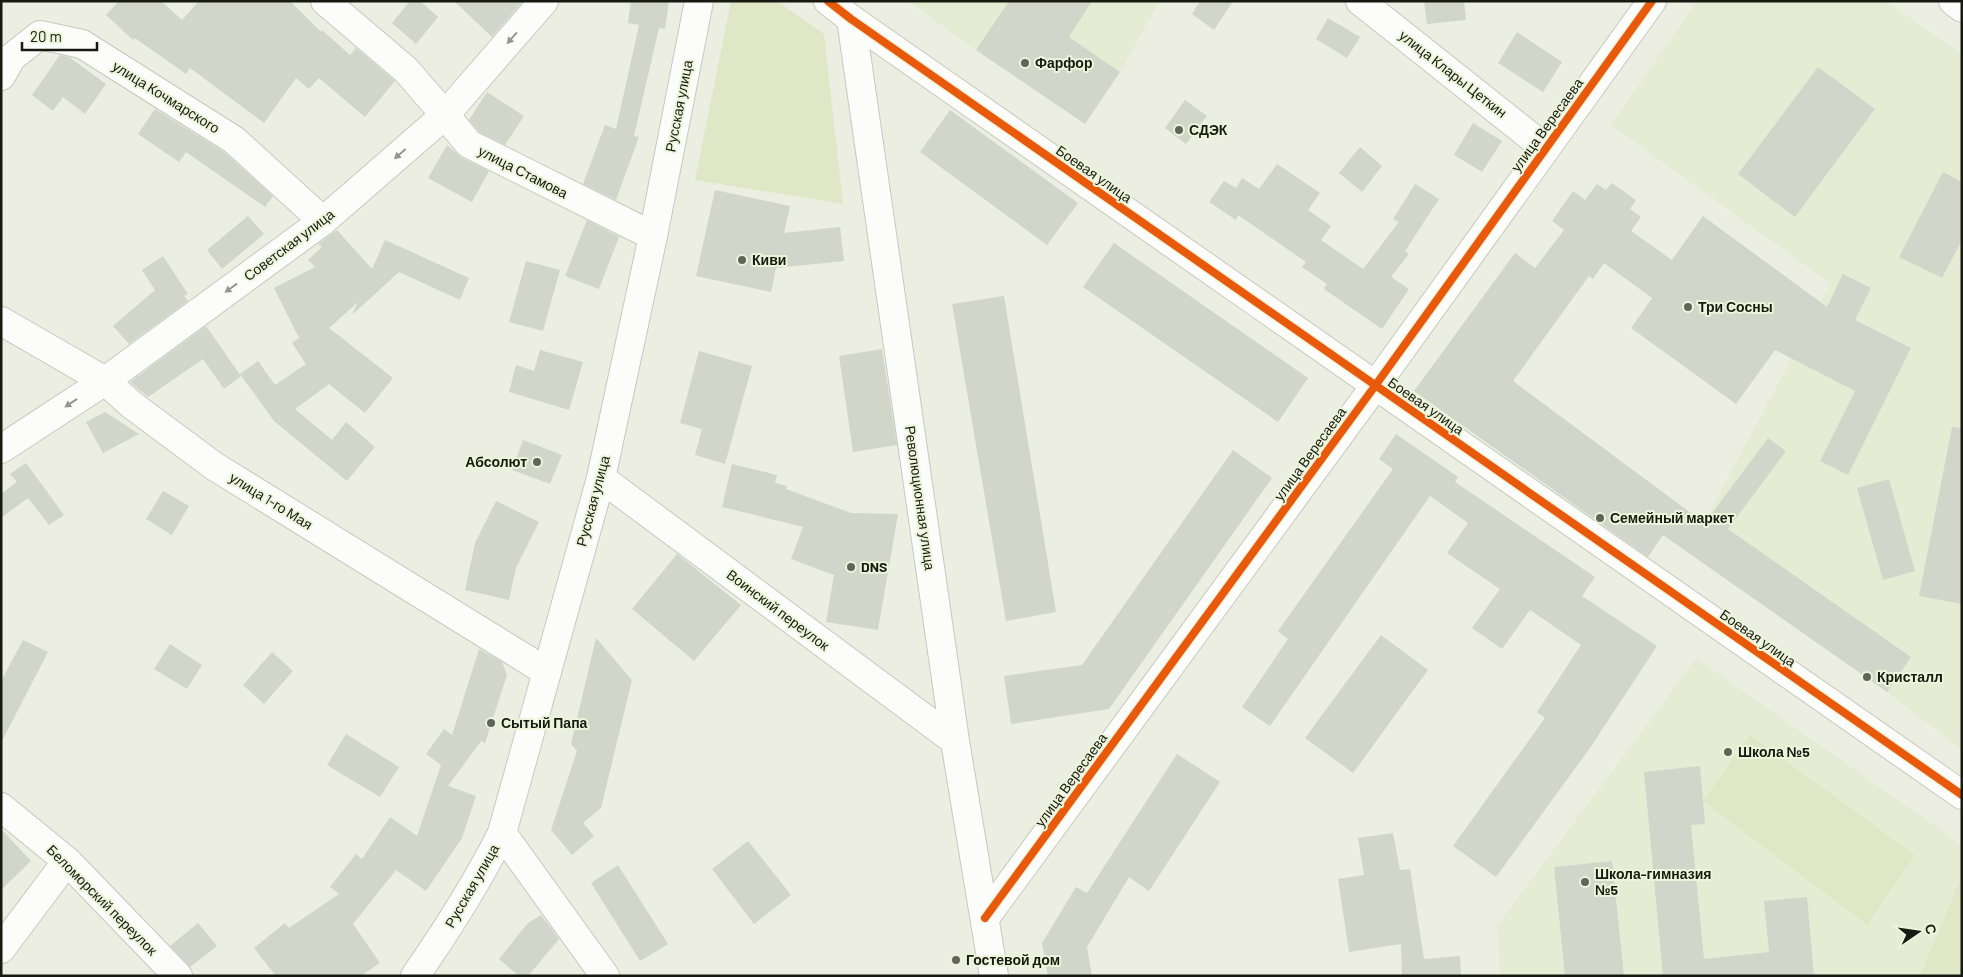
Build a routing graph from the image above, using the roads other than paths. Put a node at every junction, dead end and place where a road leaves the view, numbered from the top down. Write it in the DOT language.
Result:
graph roads {
  1 [pos="325,1"];
  2 [pos="544,1"];
  3 [pos="699,1"];
  4 [pos="828,1"];
  5 [pos="1360,1"];
  6 [pos="1652,1"];
  7 [pos="1953,1"];
  8 [pos="1962,8"];
  9 [pos="851,19"];
  10 [pos="1,76"];
  11 [pos="445,115"];
  12 [pos="1545,148"];
  13 [pos="323,221"];
  14 [pos="653,236"];
  15 [pos="1,321"];
  16 [pos="105,380"];
  17 [pos="1375,386"];
  18 [pos="1,449"];
  19 [pos="601,478"];
  20 [pos="547,672"];
  21 [pos="956,741"];
  22 [pos="1962,795"];
  23 [pos="1,807"];
  24 [pos="502,833"];
  25 [pos="67,861"];
  26 [pos="985,918"];
  27 [pos="1,949"];
  28 [pos="178,976"];
  29 [pos="415,976"];
  30 [pos="605,976"];
  31 [pos="994,976"];
  1 -- 11 [label="street, улица Стамова"];
  2 -- 11 [label="street, Советская улица, one-way"];
  3 -- 14 [label="street, Русская улица"];
  4 -- 9 [label="street, Боевая улица"];
  5 -- 12 [label="street, улица Клары Цеткин"];
  6 -- 12 [label="street, улица Вересаева"];
  7 -- 8 [label="street"];
  9 -- 17 [label="street, Боевая улица"];
  9 -- 21 [label="street, Революционная улица"];
  10 -- 13 [label="street, улица Кочмарского"];
  11 -- 13 [label="street, Советская улица, one-way"];
  11 -- 14 [label="street, улица Стамова"];
  12 -- 17 [label="street, улица Вересаева"];
  13 -- 16 [label="street, Советская улица, one-way"];
  14 -- 19 [label="street, Русская улица"];
  15 -- 16 [label="street, улица 1-го Мая"];
  16 -- 18 [label="street, Советская улица, one-way"];
  16 -- 20 [label="street, улица 1-го Мая"];
  17 -- 22 [label="street, Боевая улица"];
  17 -- 26 [label="street, улица Вересаева"];
  19 -- 20 [label="street, Русская улица"];
  19 -- 21 [label="street, Воинский переулок"];
  20 -- 24 [label="street, Русская улица"];
  21 -- 26 [label="street, Революционная улица"];
  23 -- 25 [label="street, Беломорский переулок"];
  24 -- 29 [label="street, Русская улица"];
  24 -- 30 [label="street"];
  25 -- 27 [label="street"];
  25 -- 28 [label="street, Беломорский переулок"];
  26 -- 31 [label="street, Революционная улица"];
}
